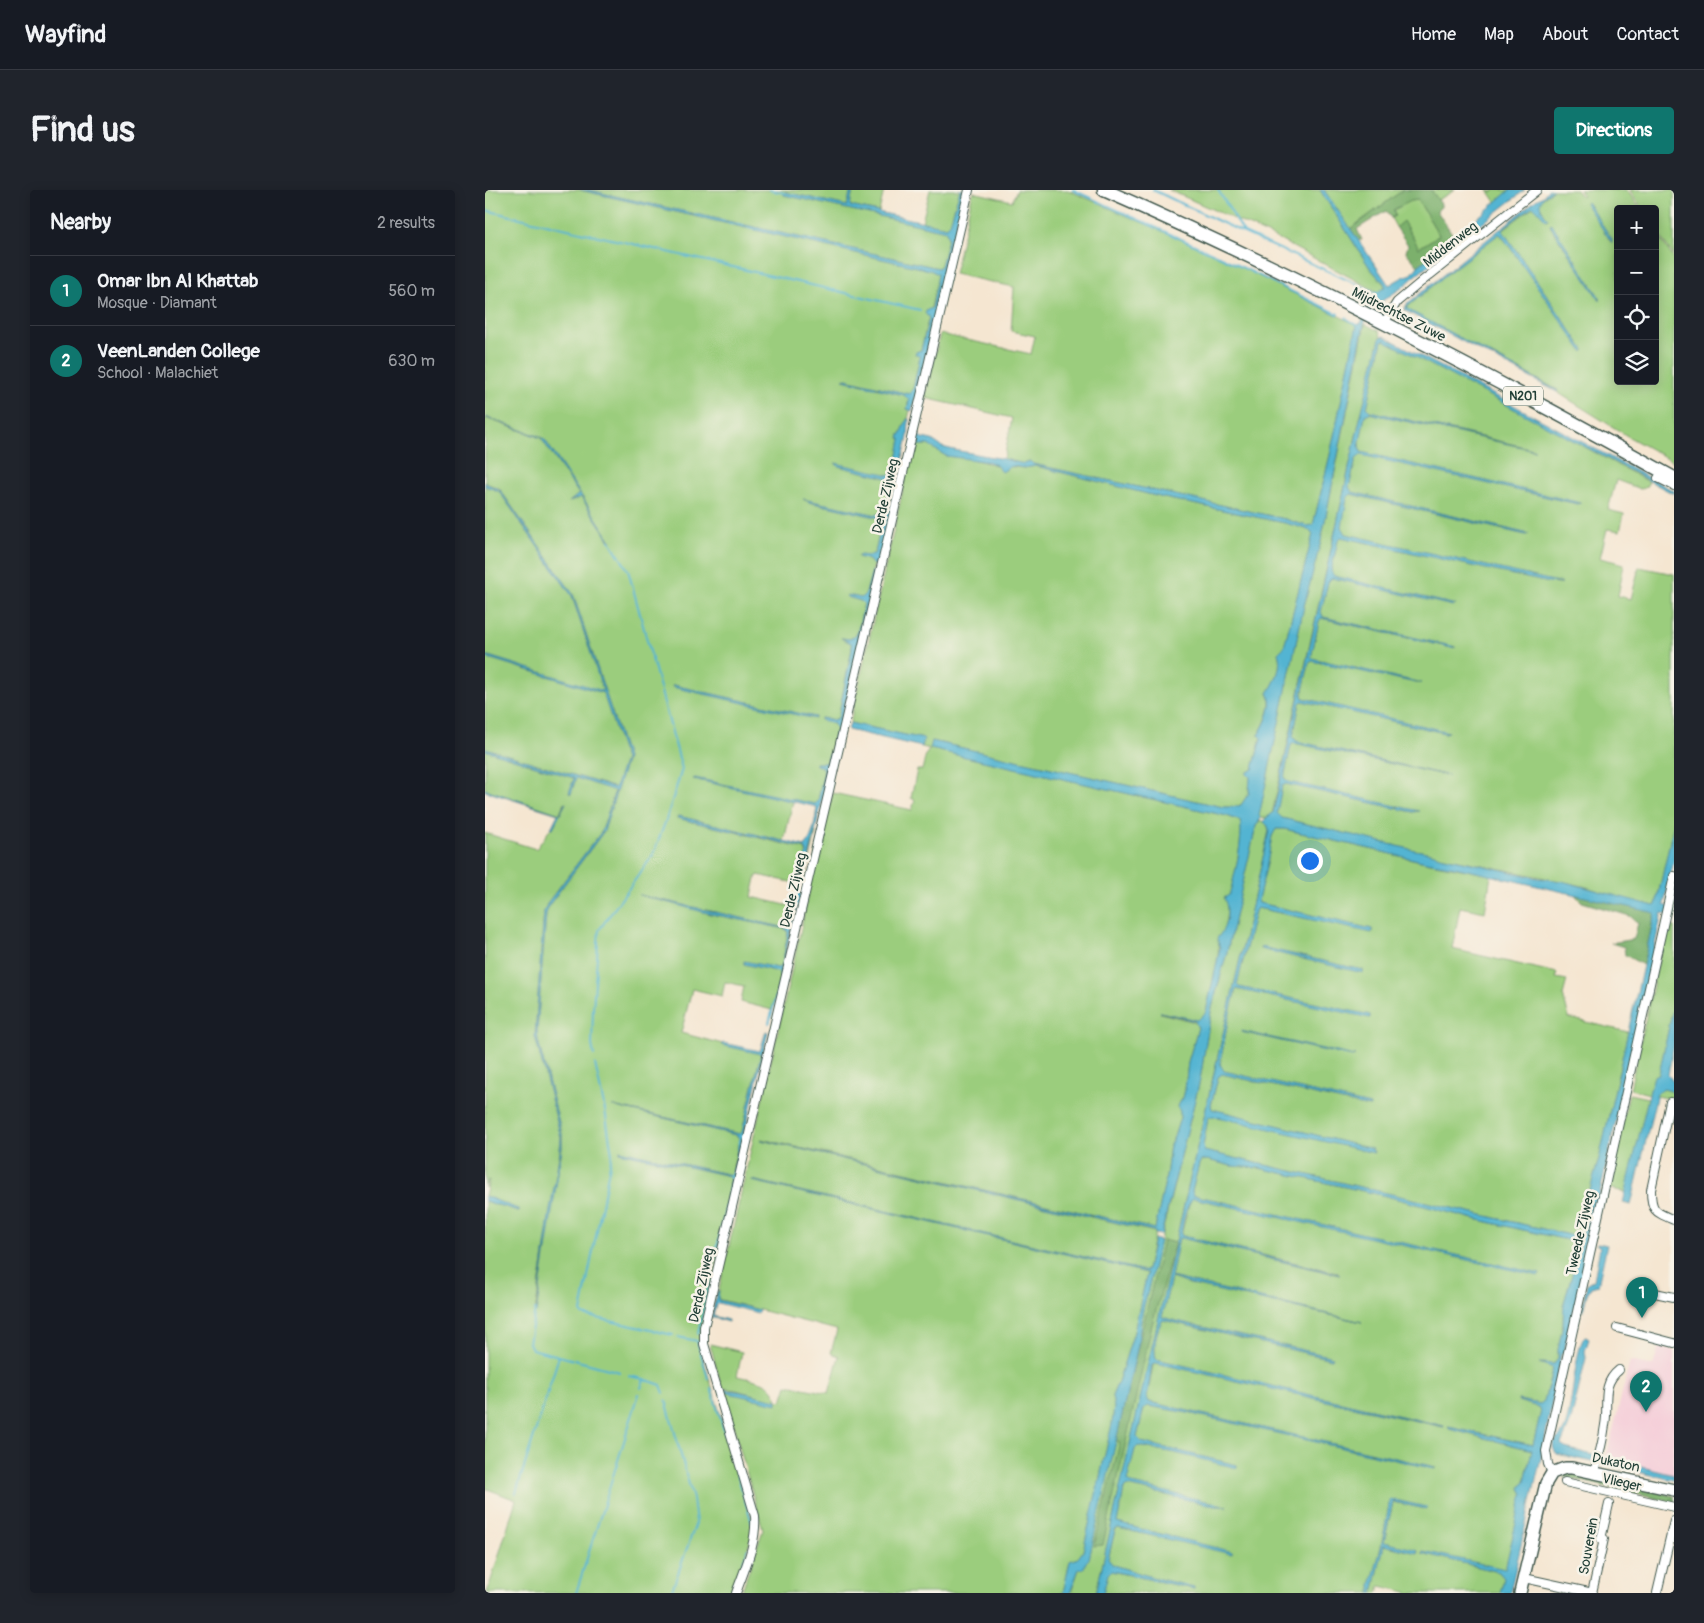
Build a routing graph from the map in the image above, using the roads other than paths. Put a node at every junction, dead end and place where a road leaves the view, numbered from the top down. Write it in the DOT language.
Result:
graph roads {
  1 [pos="969,190"];
  2 [pos="1104,190"];
  3 [pos="1537,190"];
  4 [pos="1384,323"];
  5 [pos="1659,478"];
  6 [pos="1674,478"];
  7 [pos="1674,486"];
  8 [pos="1674,876"];
  9 [pos="1674,1103"];
  10 [pos="1674,1220"];
  11 [pos="1632,1294"];
  12 [pos="1674,1297"];
  13 [pos="1617,1328"];
  14 [pos="1674,1343"];
  15 [pos="1619,1370"];
  16 [pos="1596,1464"];
  17 [pos="1552,1473"];
  18 [pos="1565,1482"];
  19 [pos="1674,1490"];
  20 [pos="1612,1492"];
  21 [pos="1674,1507"];
  22 [pos="1674,1521"];
  23 [pos="1524,1578"];
  24 [pos="736,1593"];
  25 [pos="1520,1593"];
  26 [pos="1593,1593"];
  27 [pos="1657,1593"];
  1 -- 24 [label="street, Derde Zijweg"];
  2 -- 4 [label="main road, Mijdrechtse Zuwe / N201"];
  3 -- 4 [label="street, Middenweg"];
  4 -- 6 [label="main road, Mijdrechtse Zuwe / N201"];
  5 -- 7 [label="street"];
  8 -- 17 [label="street, Tweede Zijweg"];
  9 -- 10 [label="street"];
  11 -- 12 [label="street"];
  13 -- 14 [label="street"];
  15 -- 16 [label="street"];
  16 -- 17 [label="street, Dukaton"];
  16 -- 19 [label="street, Dukaton"];
  17 -- 23 [label="street"];
  18 -- 20 [label="street, Vlieger"];
  20 -- 21 [label="street, Vlieger"];
  20 -- 26 [label="street, Souverein"];
  22 -- 27 [label="street"];
  23 -- 25 [label="street"];
  23 -- 26 [label="street"];
}
